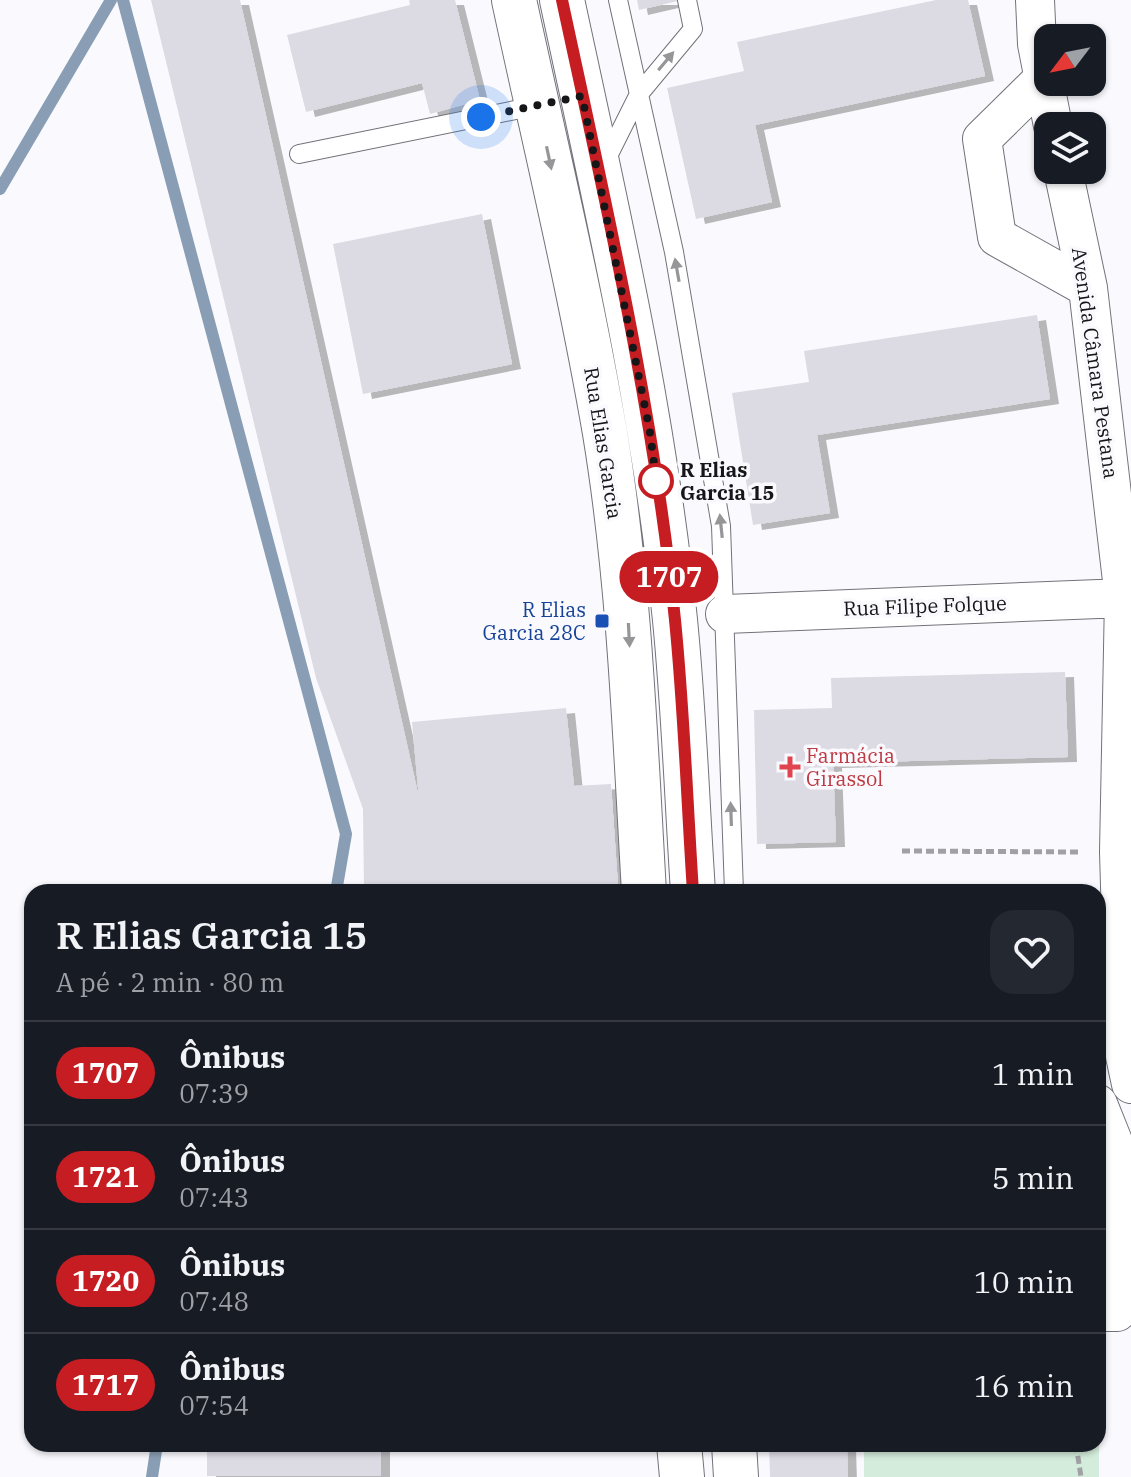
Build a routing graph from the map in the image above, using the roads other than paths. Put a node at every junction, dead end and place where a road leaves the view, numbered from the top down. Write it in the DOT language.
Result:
graph roads {
  1 [pos="514,0"];
  2 [pos="562,0"];
  3 [pos="618,0"];
  4 [pos="687,0"];
  5 [pos="1035,0"];
  6 [pos="1036,24"];
  7 [pos="1034,88"];
  8 [pos="639,94"];
  9 [pos="560,101"];
  10 [pos="299,154"];
  11 [pos="598,175"];
  12 [pos="1066,184"];
  13 [pos="1088,288"];
  14 [pos="1124,598"];
  15 [pos="725,614"];
  16 [pos="644,884"];
  17 [pos="692,884"];
  18 [pos="734,884"];
  19 [pos="1126,928"];
  20 [pos="1131,1084"];
  21 [pos="1106,1116"];
  22 [pos="1122,1140"];
  23 [pos="1106,1312"];
  24 [pos="680,1452"];
  25 [pos="734,1452"];
  26 [pos="682,1477"];
  27 [pos="736,1477"];
  1 -- 9 [label="main road, Rua Elias Garcia"];
  2 -- 9 [label="main road, Rua Elias Garcia"];
  3 -- 8 [label="lane"];
  8 -- 4 [label="lane, one-way"];
  5 -- 6 [label="street"];
  7 -- 13 [label="street"];
  8 -- 11 [label="lane"];
  15 -- 8 [label="lane, one-way"];
  9 -- 10 [label="lane"];
  9 -- 11 [label="main road, Rua Elias Garcia"];
  9 -- 16 [label="main road, Rua Elias Garcia, one-way"];
  11 -- 17 [label="main road, Rua Elias Garcia"];
  12 -- 13 [label="street, Avenida Câmara Pestana"];
  13 -- 14 [label="street, Avenida Câmara Pestana"];
  14 -- 15 [label="street, Rua Filipe Folque"];
  14 -- 19 [label="street, Avenida Câmara Pestana"];
  18 -- 15 [label="lane, one-way"];
  19 -- 20 [label="street, Avenida Câmara Pestana"];
  21 -- 22 [label="street"];
  22 -- 23 [label="street"];
  24 -- 26 [label="main road"];
  25 -- 27 [label="main road"];
}
